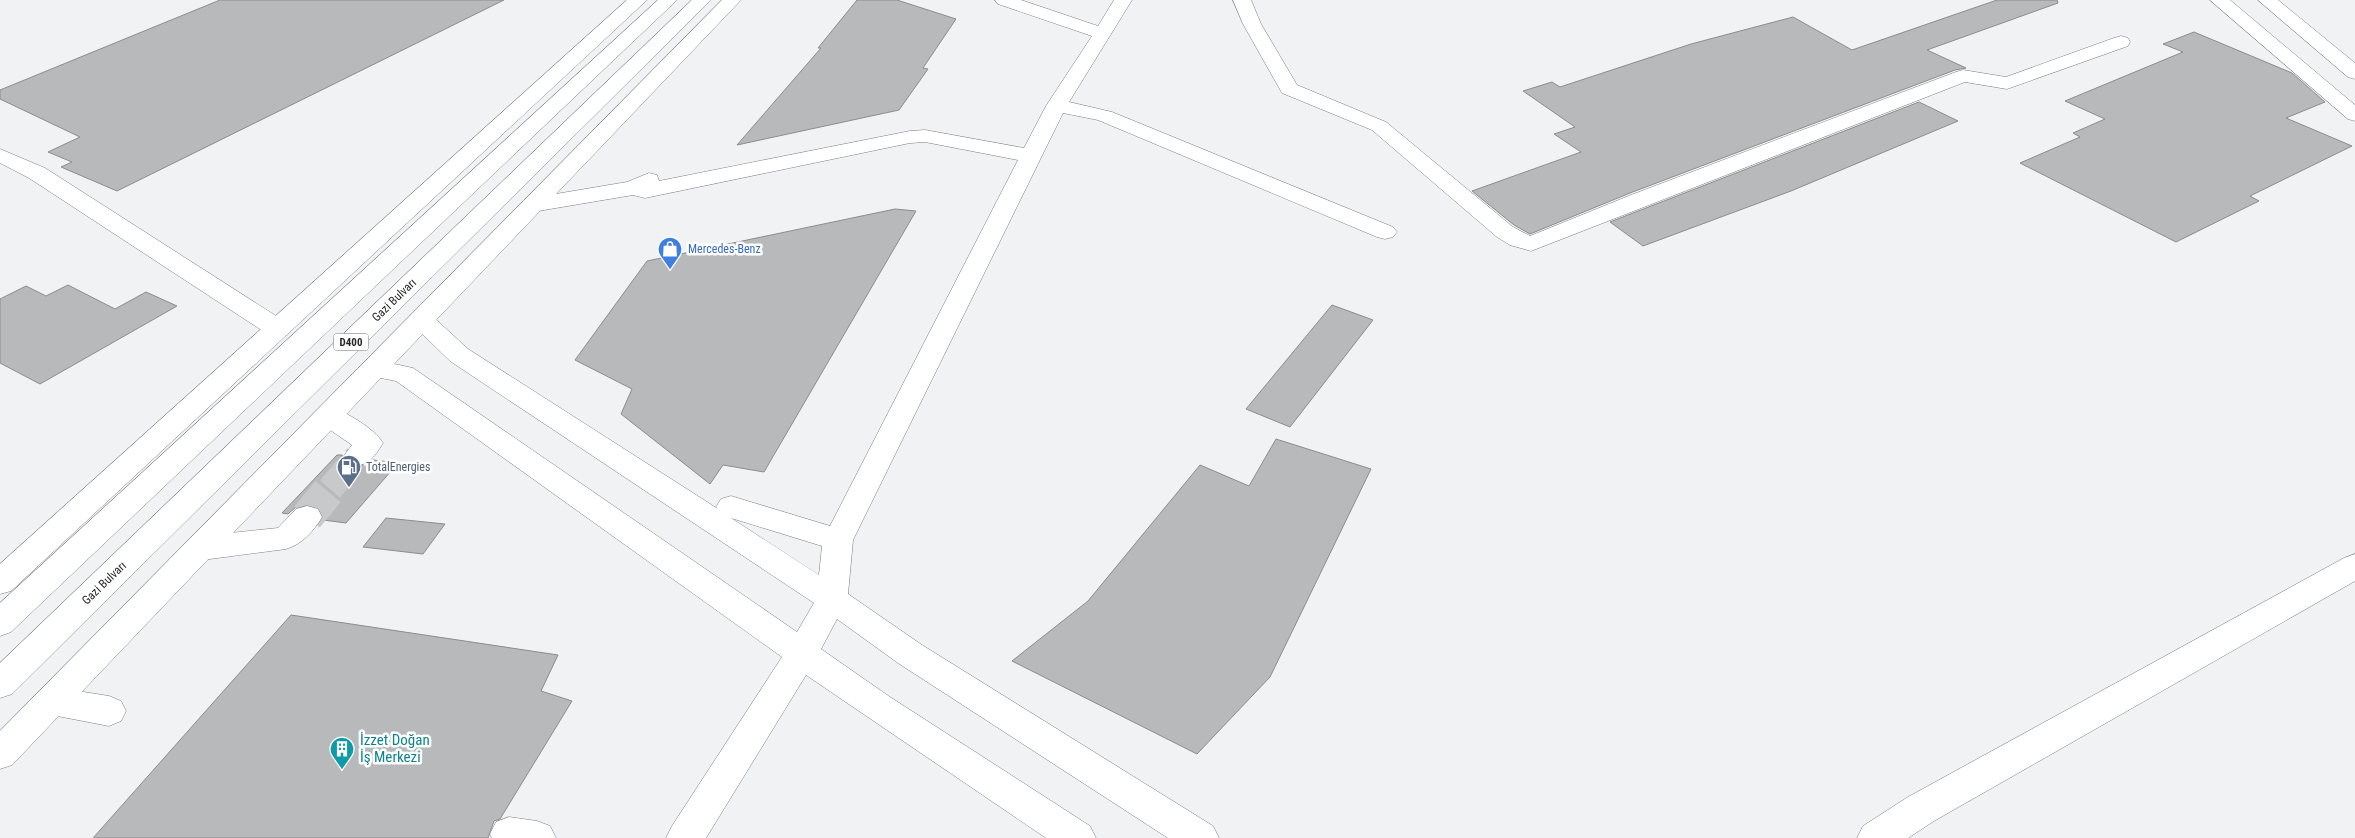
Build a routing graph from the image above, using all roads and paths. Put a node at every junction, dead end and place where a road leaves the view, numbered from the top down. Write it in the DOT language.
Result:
graph roads {
  1 [pos="638,0"];
  2 [pos="668,0"];
  3 [pos="702,0"];
  4 [pos="732,0"];
  5 [pos="1004,0"];
  6 [pos="1123,0"];
  7 [pos="1242,0"];
  8 [pos="2219,0"];
  9 [pos="2268,0"];
  10 [pos="1103,34"];
  11 [pos="2122,42"];
  12 [pos="2355,73"];
  13 [pos="1056,106"];
  14 [pos="2355,115"];
  15 [pos="0,155"];
  16 [pos="1032,156"];
  17 [pos="670,170"];
  18 [pos="633,188"];
  19 [pos="532,205"];
  20 [pos="1385,232"];
  21 [pos="422,320"];
  22 [pos="278,329"];
  23 [pos="375,369"];
  24 [pos="330,416"];
  25 [pos="357,457"];
  26 [pos="731,507"];
  27 [pos="307,517"];
  28 [pos="838,540"];
  29 [pos="202,548"];
  30 [pos="2355,566"];
  31 [pos="0,582"];
  32 [pos="832,599"];
  33 [pos="0,623"];
  34 [pos="802,653"];
  35 [pos="0,684"];
  36 [pos="52,701"];
  37 [pos="109,711"];
  38 [pos="0,754"];
  39 [pos="685,838"];
  40 [pos="1077,838"];
  41 [pos="1200,838"];
  42 [pos="1876,838"];
  1 -- 22 [label="main road"];
  2 -- 33 [label="main road, D400"];
  3 -- 35 [label="main road, Gazi Bulvarı / D400"];
  4 -- 19 [label="main road"];
  5 -- 10 [label="main road"];
  6 -- 10 [label="main road"];
  7 -- 11 [label="main road"];
  8 -- 14 [label="main road"];
  9 -- 12 [label="main road"];
  10 -- 13 [label="main road"];
  13 -- 16 [label="main road"];
  13 -- 20 [label="main road"];
  15 -- 22 [label="main road"];
  16 -- 18 [label="main road"];
  16 -- 28 [label="main road"];
  17 -- 18 [label="main road"];
  18 -- 19 [label="main road"];
  19 -- 21 [label="main road"];
  21 -- 23 [label="main road"];
  21 -- 32 [label="main road"];
  22 -- 31 [label="main road"];
  23 -- 24 [label="main road"];
  23 -- 34 [label="main road"];
  24 -- 25 [label="main road"];
  24 -- 29 [label="main road"];
  26 -- 28 [label="main road"];
  27 -- 29 [label="main road"];
  28 -- 32 [label="main road"];
  29 -- 36 [label="main road"];
  30 -- 42 [label="main road"];
  32 -- 34 [label="main road"];
  32 -- 41 [label="main road"];
  34 -- 39 [label="main road"];
  34 -- 40 [label="main road"];
  36 -- 37 [label="main road"];
  36 -- 38 [label="main road"];
}
